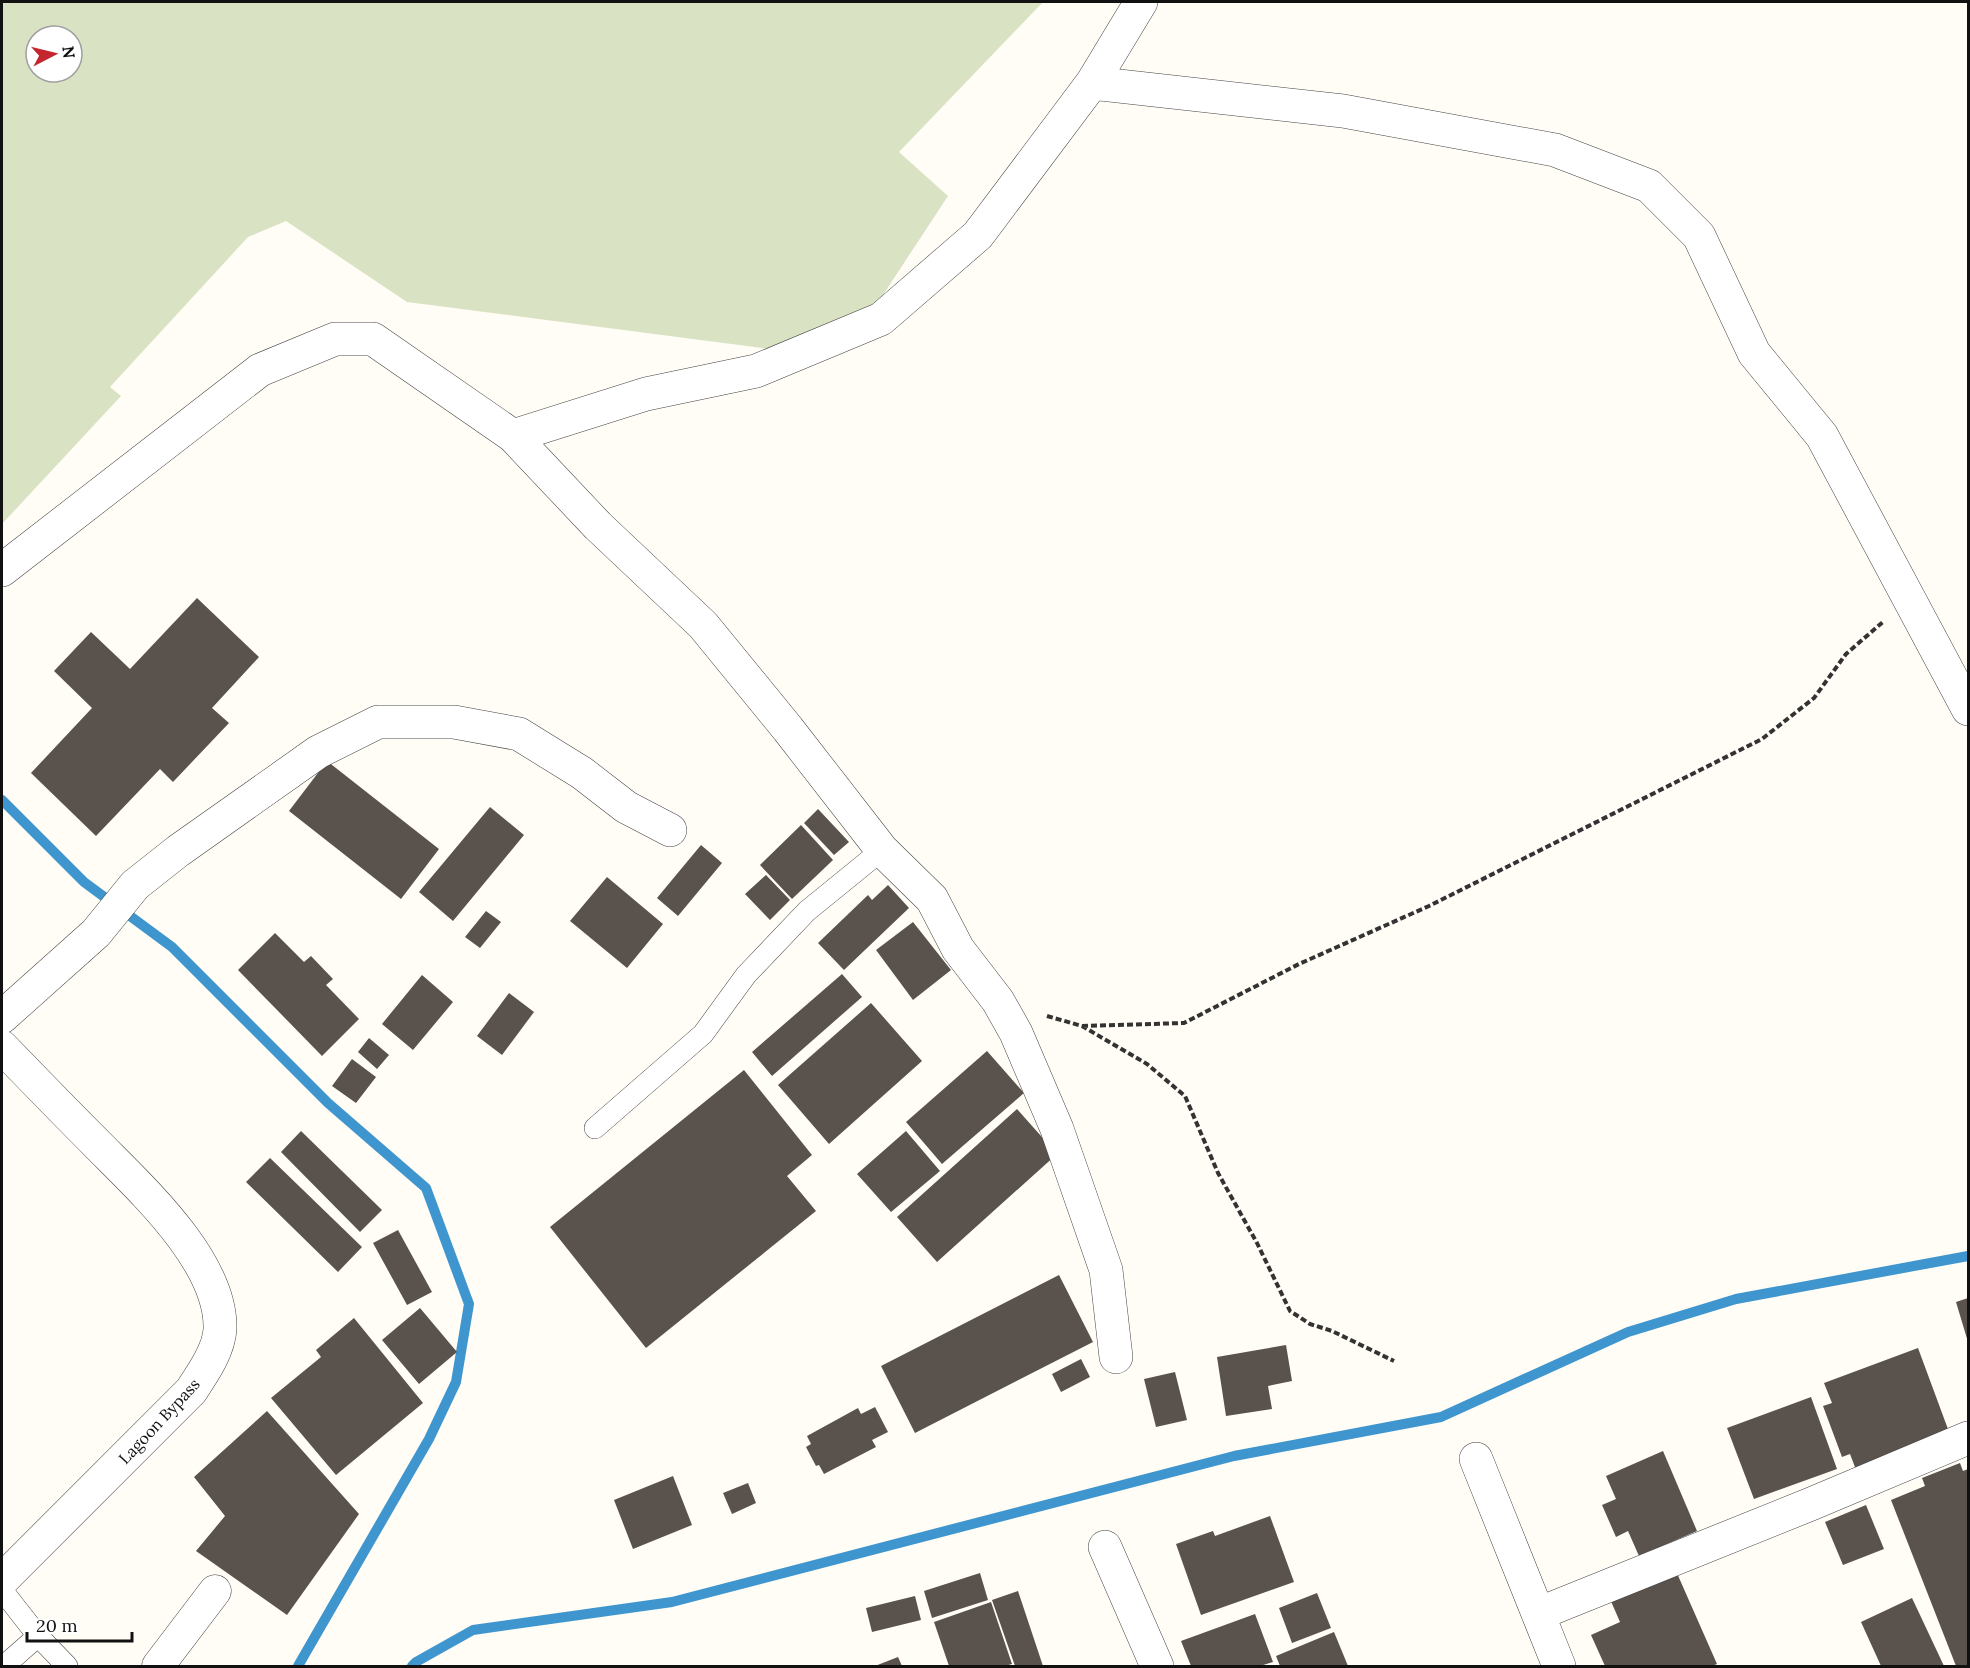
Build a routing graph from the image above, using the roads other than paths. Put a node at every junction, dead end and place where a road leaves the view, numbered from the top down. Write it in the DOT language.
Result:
graph roads {
  1 [pos="1141,2"];
  2 [pos="1092,83"];
  3 [pos="513,436"];
  4 [pos="2,570"];
  5 [pos="1968,709"];
  6 [pos="670,830"];
  7 [pos="882,850"];
  8 [pos="2,1017"];
  9 [pos="2,1047"];
  10 [pos="595,1128"];
  11 [pos="1116,1357"];
  12 [pos="1968,1438"];
  13 [pos="1476,1459"];
  14 [pos="1105,1547"];
  15 [pos="2,1580"];
  16 [pos="2,1590"];
  17 [pos="215,1591"];
  18 [pos="1538,1614"];
  19 [pos="38,1636"];
  20 [pos="4,1666"];
  21 [pos="68,1666"];
  22 [pos="158,1666"];
  23 [pos="1157,1666"];
  24 [pos="1559,1666"];
  1 -- 2 [label="street"];
  2 -- 3 [label="street"];
  2 -- 5 [label="street"];
  3 -- 4 [label="street"];
  3 -- 7 [label="street"];
  6 -- 8 [label="street"];
  7 -- 10 [label="lane"];
  7 -- 11 [label="street"];
  9 -- 15 [label="street, Lagoon Bypass"];
  12 -- 18 [label="street"];
  13 -- 18 [label="street"];
  14 -- 23 [label="street"];
  16 -- 19 [label="lane"];
  17 -- 22 [label="street"];
  18 -- 24 [label="street"];
  19 -- 20 [label="lane"];
  19 -- 21 [label="lane"];
}
